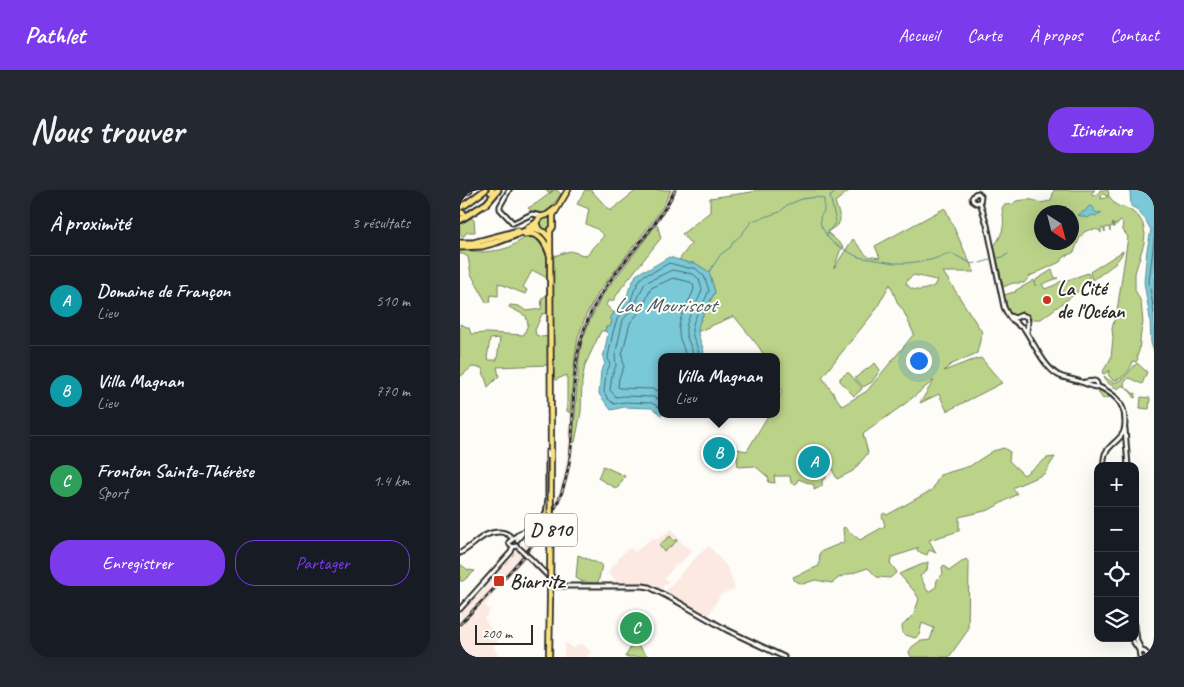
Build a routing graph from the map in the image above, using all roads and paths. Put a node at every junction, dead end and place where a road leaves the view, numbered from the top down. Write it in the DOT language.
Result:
graph roads {
  1 [pos="469,190"];
  2 [pos="485,190"];
  3 [pos="498,190"];
  4 [pos="509,190"];
  5 [pos="568,190"];
  6 [pos="974,192"];
  7 [pos="460,194"];
  8 [pos="980,202"];
  9 [pos="466,204"];
  10 [pos="473,204"];
  11 [pos="460,207"];
  12 [pos="534,214"];
  13 [pos="545,216"];
  14 [pos="460,220"];
  15 [pos="537,222"];
  16 [pos="553,222"];
  17 [pos="541,231"];
  18 [pos="550,231"];
  19 [pos="517,235"];
  20 [pos="550,240"];
  21 [pos="460,245"];
  22 [pos="550,256"];
  23 [pos="1006,311"];
  24 [pos="1018,317"];
  25 [pos="1017,322"];
  26 [pos="1025,326"];
  27 [pos="550,396"];
  28 [pos="551,419"];
  29 [pos="1125,429"];
  30 [pos="548,452"];
  31 [pos="1104,462"];
  32 [pos="1128,462"];
  33 [pos="546,514"];
  34 [pos="515,539"];
  35 [pos="516,547"];
  36 [pos="460,553"];
  37 [pos="550,578"];
  38 [pos="554,585"];
  39 [pos="460,609"];
  40 [pos="548,619"];
  41 [pos="550,624"];
  42 [pos="1134,642"];
  43 [pos="1141,654"];
  44 [pos="549,657"];
  45 [pos="784,657"];
  46 [pos="1147,657"];
  1 -- 7 [label="highway"];
  2 -- 9 [label="highway"];
  3 -- 14 [label="highway"];
  4 -- 12 [label="main road"];
  5 -- 13 [label="main road"];
  5 -- 16 [label="main road"];
  6 -- 8 [label="main road"];
  6 -- 8 [label="main road"];
  8 -- 23 [label="main road"];
  9 -- 10 [label="highway"];
  9 -- 11 [label="highway"];
  12 -- 13 [label="main road"];
  12 -- 15 [label="main road"];
  13 -- 15 [label="main road"];
  13 -- 16 [label="main road"];
  15 -- 17 [label="main road"];
  15 -- 21 [label="highway"];
  16 -- 18 [label="main road"];
  17 -- 18 [label="main road"];
  17 -- 19 [label="highway"];
  17 -- 20 [label="main road"];
  18 -- 20 [label="main road, D 810"];
  19 -- 21 [label="highway"];
  19 -- 22 [label="highway"];
  20 -- 22 [label="main road, D 810"];
  22 -- 27 [label="main road, D 810"];
  23 -- 24 [label="main road"];
  23 -- 25 [label="main road"];
  24 -- 25 [label="main road"];
  24 -- 26 [label="main road"];
  25 -- 26 [label="main road"];
  26 -- 29 [label="main road"];
  27 -- 28 [label="main road, D 810"];
  27 -- 30 [label="main road"];
  28 -- 33 [label="main road"];
  28 -- 44 [label="main road, D 810, bridge"];
  29 -- 31 [label="main road"];
  29 -- 32 [label="main road"];
  30 -- 33 [label="main road"];
  33 -- 34 [label="main road"];
  34 -- 35 [label="main road"];
  34 -- 35 [label="main road"];
  34 -- 36 [label="main road"];
  35 -- 37 [label="main road, bridge"];
  35 -- 39 [label="main road"];
  37 -- 38 [label="main road"];
  37 -- 38 [label="main road"];
  38 -- 40 [label="main road"];
  38 -- 41 [label="main road"];
  38 -- 45 [label="main road"];
  40 -- 44 [label="main road"];
  41 -- 44 [label="main road"];
  42 -- 43 [label="main road"];
  43 -- 46 [label="main road"];
}
